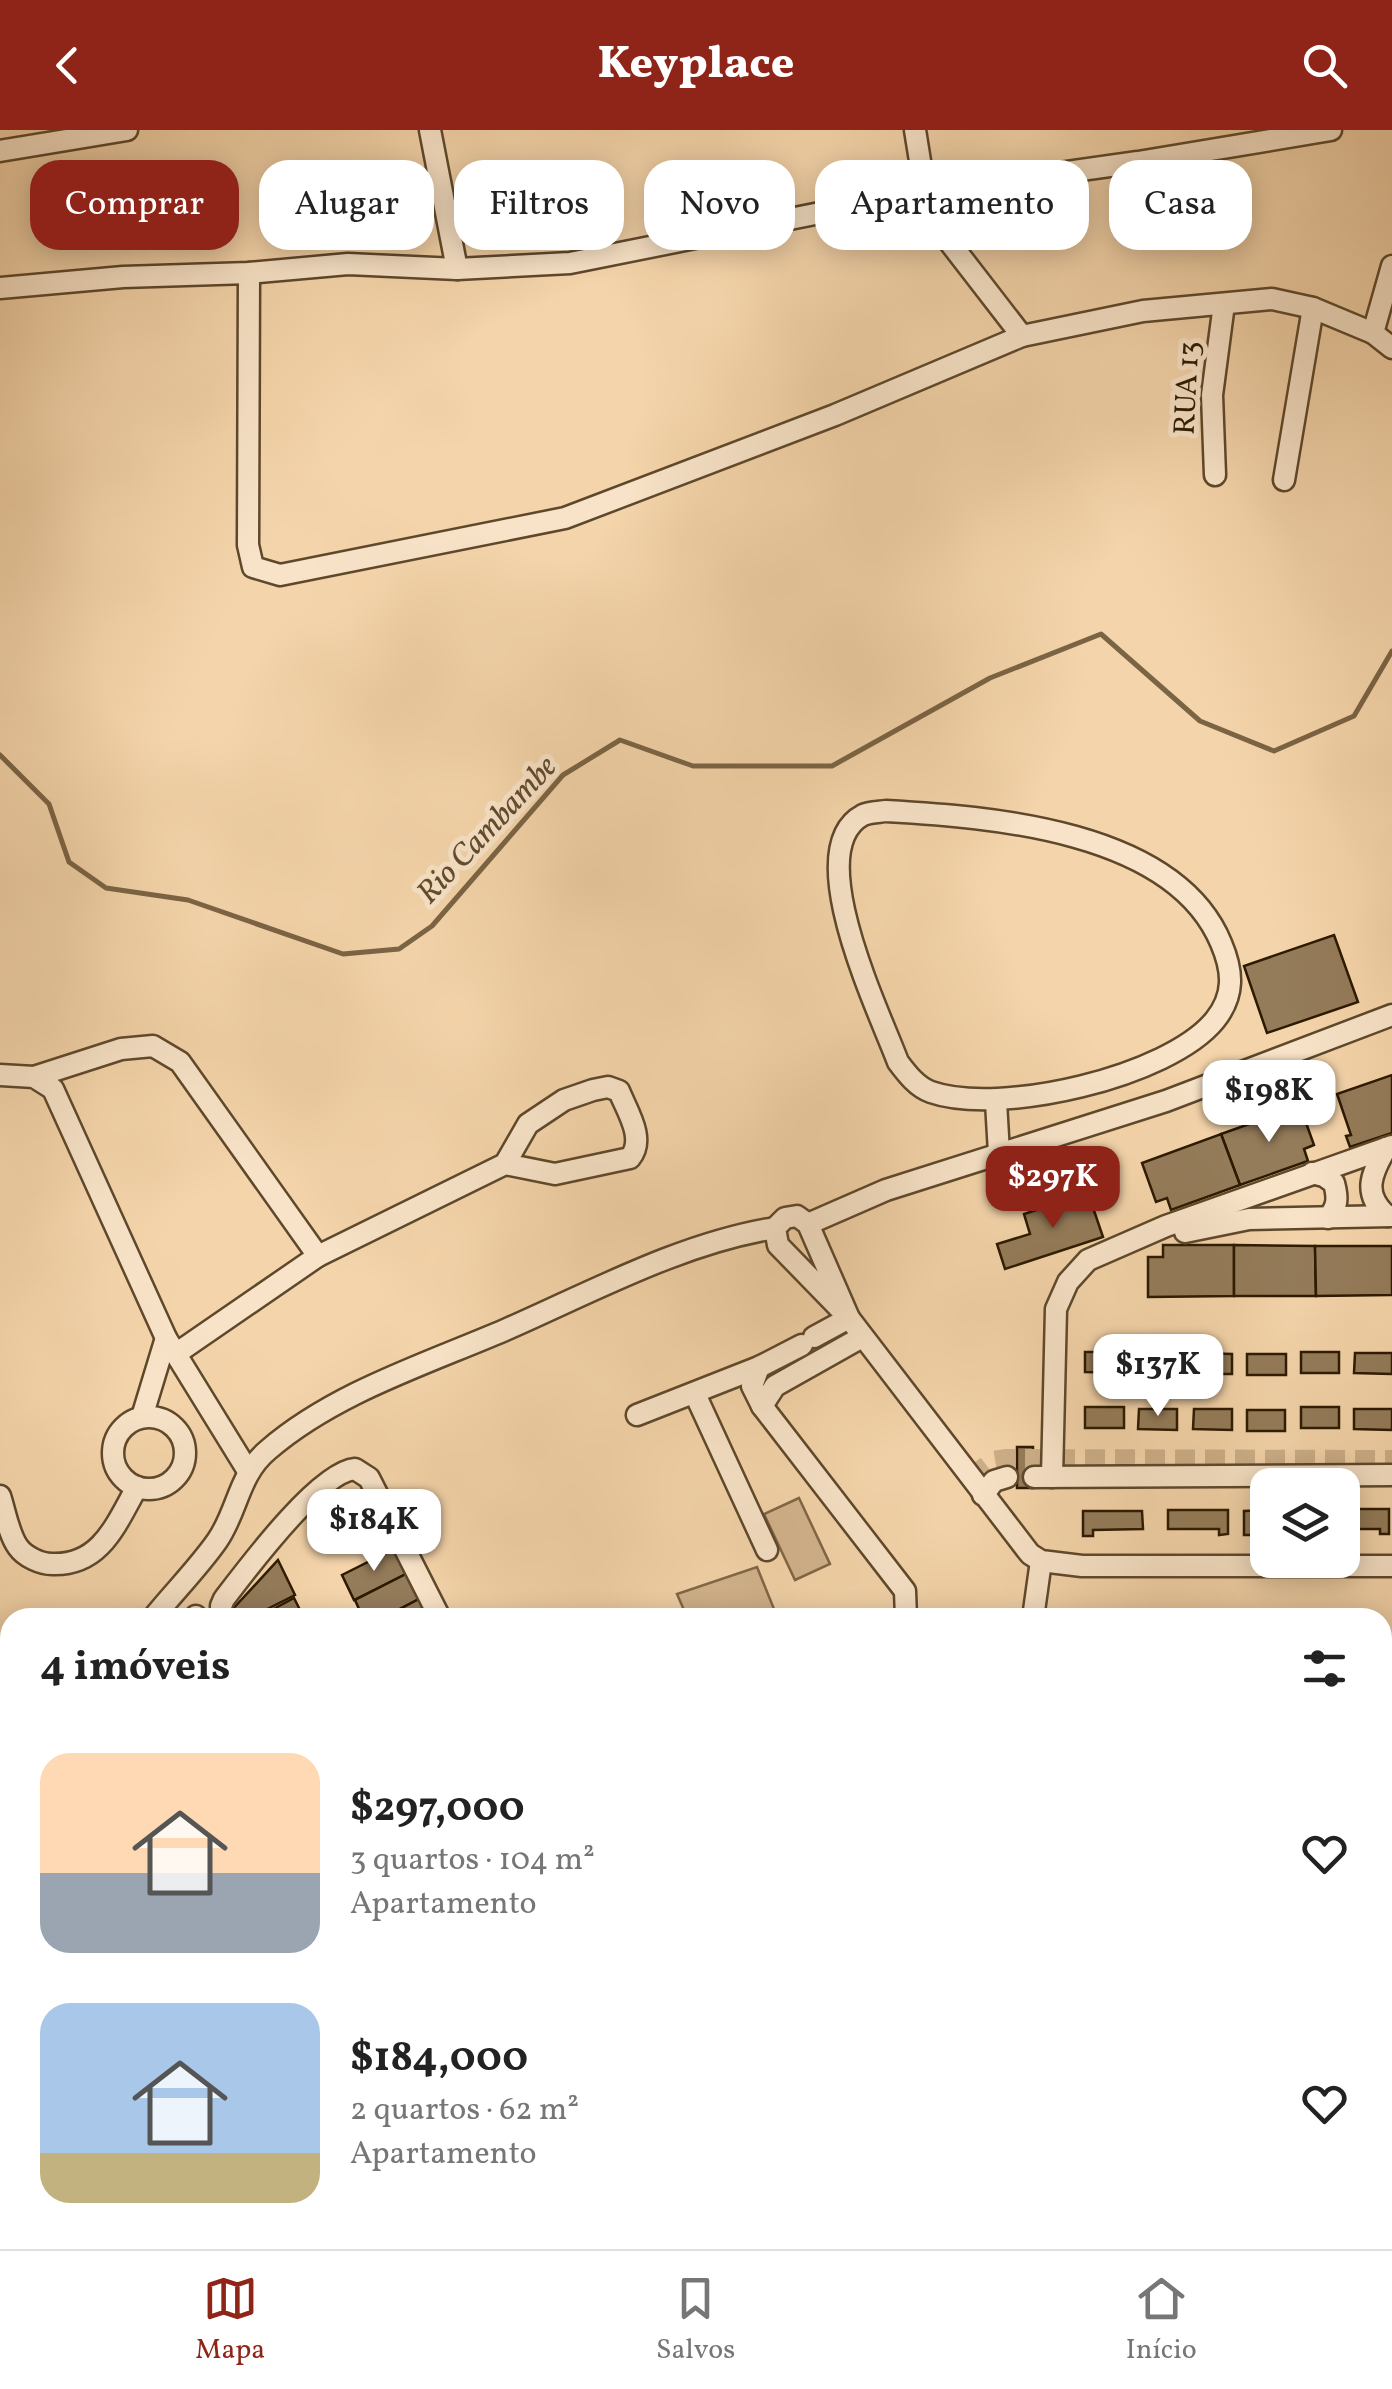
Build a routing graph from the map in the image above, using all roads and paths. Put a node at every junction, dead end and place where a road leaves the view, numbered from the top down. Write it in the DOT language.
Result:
graph roads {
  1 [pos="126,130"];
  2 [pos="430,130"];
  3 [pos="916,130"];
  4 [pos="1331,130"];
  5 [pos="0,152"];
  6 [pos="920,160"];
  7 [pos="1089,169"];
  8 [pos="815,214"];
  9 [pos="956,250"];
  10 [pos="1392,266"];
  11 [pos="457,268"];
  12 [pos="248,272"];
  13 [pos="0,288"];
  14 [pos="1224,304"];
  15 [pos="1313,308"];
  16 [pos="1373,333"];
  17 [pos="1022,336"];
  18 [pos="1392,348"];
  19 [pos="1215,475"];
  20 [pos="1284,480"];
  21 [pos="1392,1015"];
  22 [pos="0,1075"];
  23 [pos="34,1077"];
  24 [pos="996,1102"];
  25 [pos="1389,1147"];
  26 [pos="999,1154"];
  27 [pos="505,1164"];
  28 [pos="1312,1173"];
  29 [pos="1390,1216"];
  30 [pos="1328,1218"];
  31 [pos="808,1224"];
  32 [pos="775,1228"];
  33 [pos="318,1256"];
  34 [pos="849,1318"];
  35 [pos="862,1337"];
  36 [pos="804,1344"];
  37 [pos="172,1346"];
  38 [pos="759,1367"];
  39 [pos="811,1368"];
  40 [pos="695,1394"];
  41 [pos="762,1406"];
  42 [pos="637,1415"];
  43 [pos="142,1417"];
  44 [pos="248,1470"];
  45 [pos="1392,1475"];
  46 [pos="1050,1476"];
  47 [pos="1007,1477"];
  48 [pos="136,1487"];
  49 [pos="983,1495"];
  50 [pos="0,1496"];
  51 [pos="767,1550"];
  52 [pos="1041,1561"];
  53 [pos="1392,1566"];
  54 [pos="162,1608"];
  55 [pos="220,1608"];
  56 [pos="435,1608"];
  57 [pos="906,1608"];
  58 [pos="1034,1608"];
  1 -- 5 [label="street"];
  2 -- 11 [label="street"];
  3 -- 6 [label="street"];
  4 -- 7 [label="street"];
  8 -- 11 [label="street"];
  9 -- 17 [label="street"];
  10 -- 16 [label="street"];
  11 -- 12 [label="street"];
  12 -- 13 [label="street"];
  12 -- 17 [label="street, RUA 13"];
  14 -- 15 [label="street, RUA 13"];
  14 -- 17 [label="street, RUA 13"];
  14 -- 19 [label="street, RUA 13"];
  15 -- 16 [label="street, RUA 13"];
  15 -- 20 [label="street"];
  16 -- 18 [label="street, RUA 13"];
  21 -- 26 [label="street"];
  22 -- 23 [label="street"];
  23 -- 33 [label="street"];
  23 -- 37 [label="street"];
  24 -- 24 [label="street"];
  24 -- 26 [label="street"];
  25 -- 28 [label="street"];
  25 -- 29 [label="street"];
  26 -- 31 [label="street"];
  27 -- 27 [label="street"];
  27 -- 33 [label="street"];
  28 -- 30 [label="street"];
  28 -- 46 [label="street"];
  29 -- 30 [label="street"];
  30 -- 46 [label="street"];
  31 -- 32 [label="street"];
  31 -- 34 [label="street"];
  32 -- 34 [label="street"];
  32 -- 44 [label="street"];
  33 -- 37 [label="street"];
  34 -- 35 [label="street"];
  34 -- 36 [label="street"];
  35 -- 39 [label="street"];
  35 -- 49 [label="street"];
  36 -- 38 [label="street"];
  36 -- 39 [label="street"];
  37 -- 43 [label="street"];
  37 -- 44 [label="street"];
  38 -- 40 [label="street"];
  38 -- 41 [label="street"];
  39 -- 41 [label="street"];
  40 -- 42 [label="street"];
  40 -- 51 [label="street"];
  41 -- 57 [label="street"];
  43 -- 48 [label="street"];
  43 -- 48 [label="street"];
  44 -- 54 [label="street"];
  45 -- 46 [label="street"];
  47 -- 49 [label="street"];
  48 -- 50 [label="street"];
  49 -- 52 [label="street"];
  52 -- 53 [label="street"];
  52 -- 58 [label="street"];
  55 -- 56 [label="street"];
}
